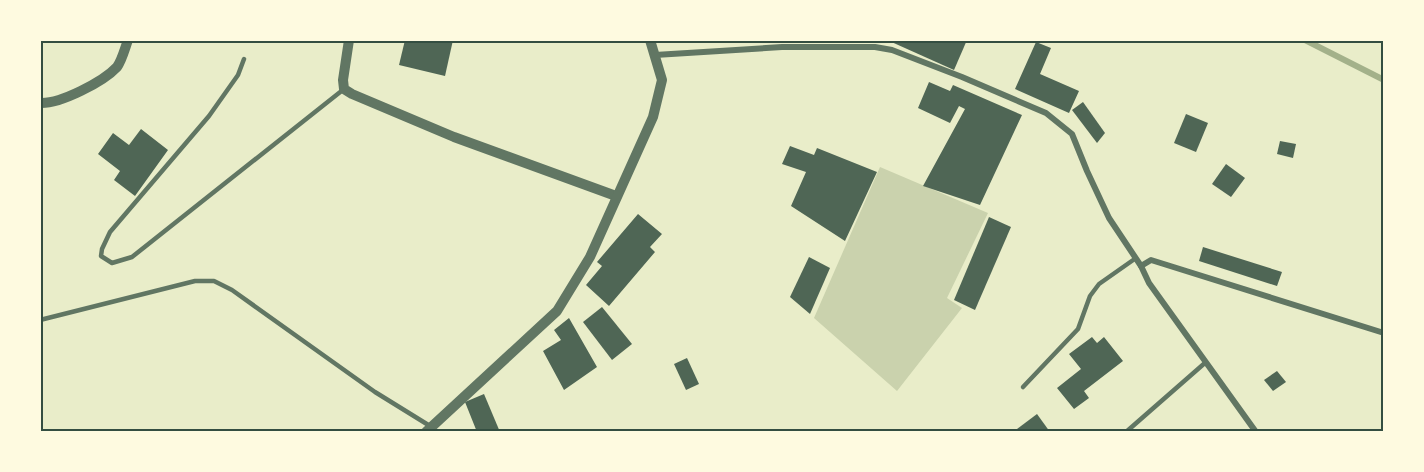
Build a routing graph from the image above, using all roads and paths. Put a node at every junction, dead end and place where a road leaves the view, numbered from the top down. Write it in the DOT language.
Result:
graph roads {
  1 [pos="128,40"];
  2 [pos="349,40"];
  3 [pos="650,40"];
  4 [pos="655,55"];
  5 [pos="244,59"];
  6 [pos="344,89"];
  7 [pos="40,103"];
  8 [pos="616,196"];
  9 [pos="1136,258"];
  10 [pos="1141,266"];
  11 [pos="40,320"];
  12 [pos="1383,333"];
  13 [pos="1206,362"];
  14 [pos="1023,387"];
  15 [pos="431,430"];
  16 [pos="1126,432"];
  17 [pos="1256,432"];
  1 -- 7 [label="street"];
  2 -- 6 [label="street"];
  3 -- 4 [label="street"];
  4 -- 8 [label="street"];
  4 -- 9 [label="street"];
  5 -- 6 [label="lane"];
  6 -- 8 [label="street"];
  8 -- 15 [label="street"];
  9 -- 10 [label="street"];
  9 -- 14 [label="lane"];
  10 -- 12 [label="street"];
  10 -- 13 [label="street"];
  11 -- 15 [label="lane"];
  13 -- 16 [label="lane"];
  13 -- 17 [label="street"];
}
